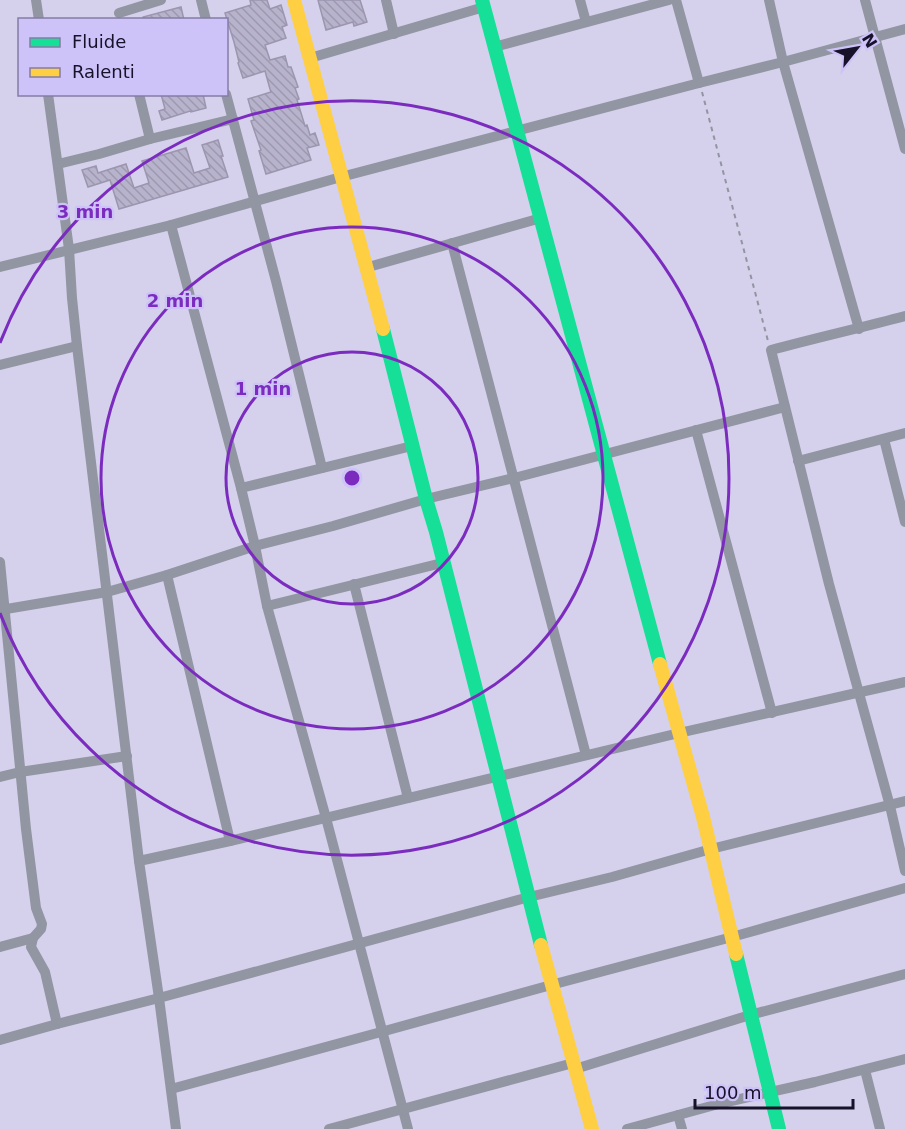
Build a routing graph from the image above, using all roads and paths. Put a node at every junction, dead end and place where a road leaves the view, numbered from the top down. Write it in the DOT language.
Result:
graph roads {
  1 [pos="36,0"];
  2 [pos="115,0"];
  3 [pos="161,0"];
  4 [pos="201,0"];
  5 [pos="294,0"];
  6 [pos="386,0"];
  7 [pos="580,0"];
  8 [pos="669,0"];
  9 [pos="676,0"];
  10 [pos="769,0"];
  11 [pos="866,0"];
  12 [pos="483,4"];
  13 [pos="119,16"];
  14 [pos="39,18"];
  15 [pos="206,18"];
  16 [pos="586,22"];
  17 [pos="905,29"];
  18 [pos="394,34"];
  19 [pos="875,37"];
  20 [pos="494,46"];
  21 [pos="310,58"];
  22 [pos="783,62"];
  23 [pos="699,83"];
  24 [pos="48,96"];
  25 [pos="139,96"];
  26 [pos="227,96"];
  27 [pos="233,119"];
  28 [pos="902,123"];
  29 [pos="517,131"];
  30 [pos="150,139"];
  31 [pos="905,149"];
  32 [pos="58,164"];
  33 [pos="341,177"];
  34 [pos="254,201"];
  35 [pos="541,218"];
  36 [pos="171,225"];
  37 [pos="452,243"];
  38 [pos="69,249"];
  39 [pos="0,267"];
  40 [pos="365,268"];
  41 [pos="905,316"];
  42 [pos="859,329"];
  43 [pos="77,346"];
  44 [pos="771,350"];
  45 [pos="0,365"];
  46 [pos="784,407"];
  47 [pos="696,430"];
  48 [pos="905,434"];
  49 [pos="884,439"];
  50 [pos="412,446"];
  51 [pos="603,455"];
  52 [pos="798,461"];
  53 [pos="322,468"];
  54 [pos="514,478"];
  55 [pos="241,488"];
  56 [pos="426,499"];
  57 [pos="905,522"];
  58 [pos="255,546"];
  59 [pos="0,562"];
  60 [pos="442,563"];
  61 [pos="167,575"];
  62 [pos="354,584"];
  63 [pos="107,592"];
  64 [pos="267,606"];
  65 [pos="3,609"];
  66 [pos="905,682"];
  67 [pos="13,691"];
  68 [pos="859,693"];
  69 [pos="0,695"];
  70 [pos="772,713"];
  71 [pos="679,733"];
  72 [pos="586,755"];
  73 [pos="127,756"];
  74 [pos="20,772"];
  75 [pos="0,777"];
  76 [pos="498,777"];
  77 [pos="408,798"];
  78 [pos="905,801"];
  79 [pos="890,806"];
  80 [pos="326,818"];
  81 [pos="230,842"];
  82 [pos="711,849"];
  83 [pos="139,861"];
  84 [pos="905,872"];
  85 [pos="905,888"];
  86 [pos="529,897"];
  87 [pos="732,937"];
  88 [pos="33,938"];
  89 [pos="359,944"];
  90 [pos="0,947"];
  91 [pos="905,974"];
  92 [pos="551,985"];
  93 [pos="159,998"];
  94 [pos="750,1015"];
  95 [pos="57,1024"];
  96 [pos="381,1032"];
  97 [pos="0,1040"];
  98 [pos="905,1059"];
  99 [pos="574,1066"];
  100 [pos="865,1070"];
  101 [pos="171,1089"];
  102 [pos="770,1093"];
  103 [pos="402,1109"];
  104 [pos="678,1115"];
  105 [pos="176,1129"];
  106 [pos="329,1129"];
  107 [pos="408,1129"];
  108 [pos="592,1129"];
  109 [pos="627,1129"];
  110 [pos="682,1129"];
  111 [pos="779,1129"];
  112 [pos="880,1129"];
  1 -- 14 [label="street"];
  2 -- 13 [label="street"];
  3 -- 13 [label="street"];
  4 -- 15 [label="street"];
  5 -- 21 [label="street"];
  6 -- 18 [label="street"];
  7 -- 16 [label="street"];
  8 -- 16 [label="street"];
  9 -- 23 [label="street"];
  10 -- 22 [label="street"];
  11 -- 19 [label="street"];
  12 -- 18 [label="street"];
  12 -- 20 [label="street"];
  16 -- 20 [label="street"];
  17 -- 19 [label="street"];
  18 -- 21 [label="street"];
  19 -- 22 [label="street"];
  19 -- 28 [label="street"];
  20 -- 29 [label="street"];
  21 -- 33 [label="street"];
  22 -- 23 [label="street"];
  22 -- 42 [label="street"];
  23 -- 29 [label="street"];
  23 -- 44 [label="path"];
  24 -- 32 [label="street"];
  25 -- 30 [label="street"];
  26 -- 27 [label="street"];
  27 -- 30 [label="street"];
  27 -- 34 [label="street"];
  28 -- 31 [label="street"];
  29 -- 33 [label="street"];
  29 -- 35 [label="street"];
  30 -- 32 [label="street"];
  32 -- 38 [label="street"];
  33 -- 34 [label="street"];
  33 -- 40 [label="street"];
  34 -- 36 [label="street"];
  34 -- 53 [label="street"];
  35 -- 37 [label="street"];
  35 -- 51 [label="street"];
  36 -- 38 [label="street"];
  36 -- 55 [label="street"];
  37 -- 40 [label="street"];
  37 -- 54 [label="street"];
  38 -- 39 [label="street"];
  38 -- 43 [label="street"];
  40 -- 50 [label="street"];
  41 -- 42 [label="street"];
  42 -- 44 [label="street"];
  43 -- 45 [label="street"];
  43 -- 63 [label="street"];
  44 -- 46 [label="street"];
  46 -- 47 [label="street"];
  46 -- 52 [label="street"];
  47 -- 51 [label="street"];
  47 -- 70 [label="street"];
  48 -- 49 [label="street"];
  49 -- 52 [label="street"];
  49 -- 57 [label="street"];
  50 -- 53 [label="street"];
  50 -- 56 [label="street"];
  51 -- 54 [label="street"];
  51 -- 71 [label="street"];
  52 -- 68 [label="street"];
  53 -- 55 [label="street"];
  54 -- 56 [label="street"];
  54 -- 72 [label="street"];
  55 -- 58 [label="street"];
  56 -- 58 [label="street"];
  56 -- 60 [label="street"];
  58 -- 61 [label="street"];
  58 -- 64 [label="street"];
  59 -- 65 [label="street"];
  60 -- 62 [label="street"];
  60 -- 76 [label="street"];
  61 -- 63 [label="street"];
  61 -- 81 [label="street"];
  62 -- 64 [label="street"];
  62 -- 77 [label="street"];
  63 -- 65 [label="street"];
  63 -- 73 [label="street"];
  64 -- 80 [label="street"];
  65 -- 67 [label="street"];
  66 -- 68 [label="street"];
  67 -- 69 [label="street"];
  67 -- 74 [label="street"];
  68 -- 70 [label="street"];
  68 -- 79 [label="street"];
  70 -- 71 [label="street"];
  71 -- 72 [label="street"];
  71 -- 82 [label="street"];
  72 -- 76 [label="street"];
  73 -- 74 [label="street"];
  73 -- 83 [label="street"];
  74 -- 75 [label="street"];
  74 -- 88 [label="street"];
  76 -- 77 [label="street"];
  76 -- 86 [label="street"];
  77 -- 80 [label="street"];
  78 -- 79 [label="street"];
  79 -- 82 [label="street"];
  79 -- 84 [label="street"];
  80 -- 81 [label="street"];
  80 -- 89 [label="street"];
  81 -- 83 [label="street"];
  82 -- 86 [label="street"];
  82 -- 87 [label="street"];
  83 -- 93 [label="street"];
  85 -- 87 [label="street"];
  86 -- 89 [label="street"];
  86 -- 92 [label="street"];
  87 -- 92 [label="street"];
  87 -- 94 [label="street"];
  88 -- 90 [label="street"];
  88 -- 95 [label="street"];
  89 -- 93 [label="street"];
  89 -- 96 [label="street"];
  91 -- 94 [label="street"];
  92 -- 96 [label="street"];
  92 -- 99 [label="street"];
  93 -- 95 [label="street"];
  93 -- 101 [label="street"];
  94 -- 99 [label="street"];
  94 -- 102 [label="street"];
  95 -- 97 [label="street"];
  96 -- 101 [label="street"];
  96 -- 103 [label="street"];
  98 -- 100 [label="street"];
  99 -- 103 [label="street"];
  99 -- 108 [label="street"];
  100 -- 102 [label="street"];
  100 -- 112 [label="street"];
  101 -- 105 [label="street"];
  102 -- 104 [label="street"];
  102 -- 111 [label="street"];
  103 -- 106 [label="street"];
  103 -- 107 [label="street"];
  104 -- 109 [label="street"];
  104 -- 110 [label="street"];
}
